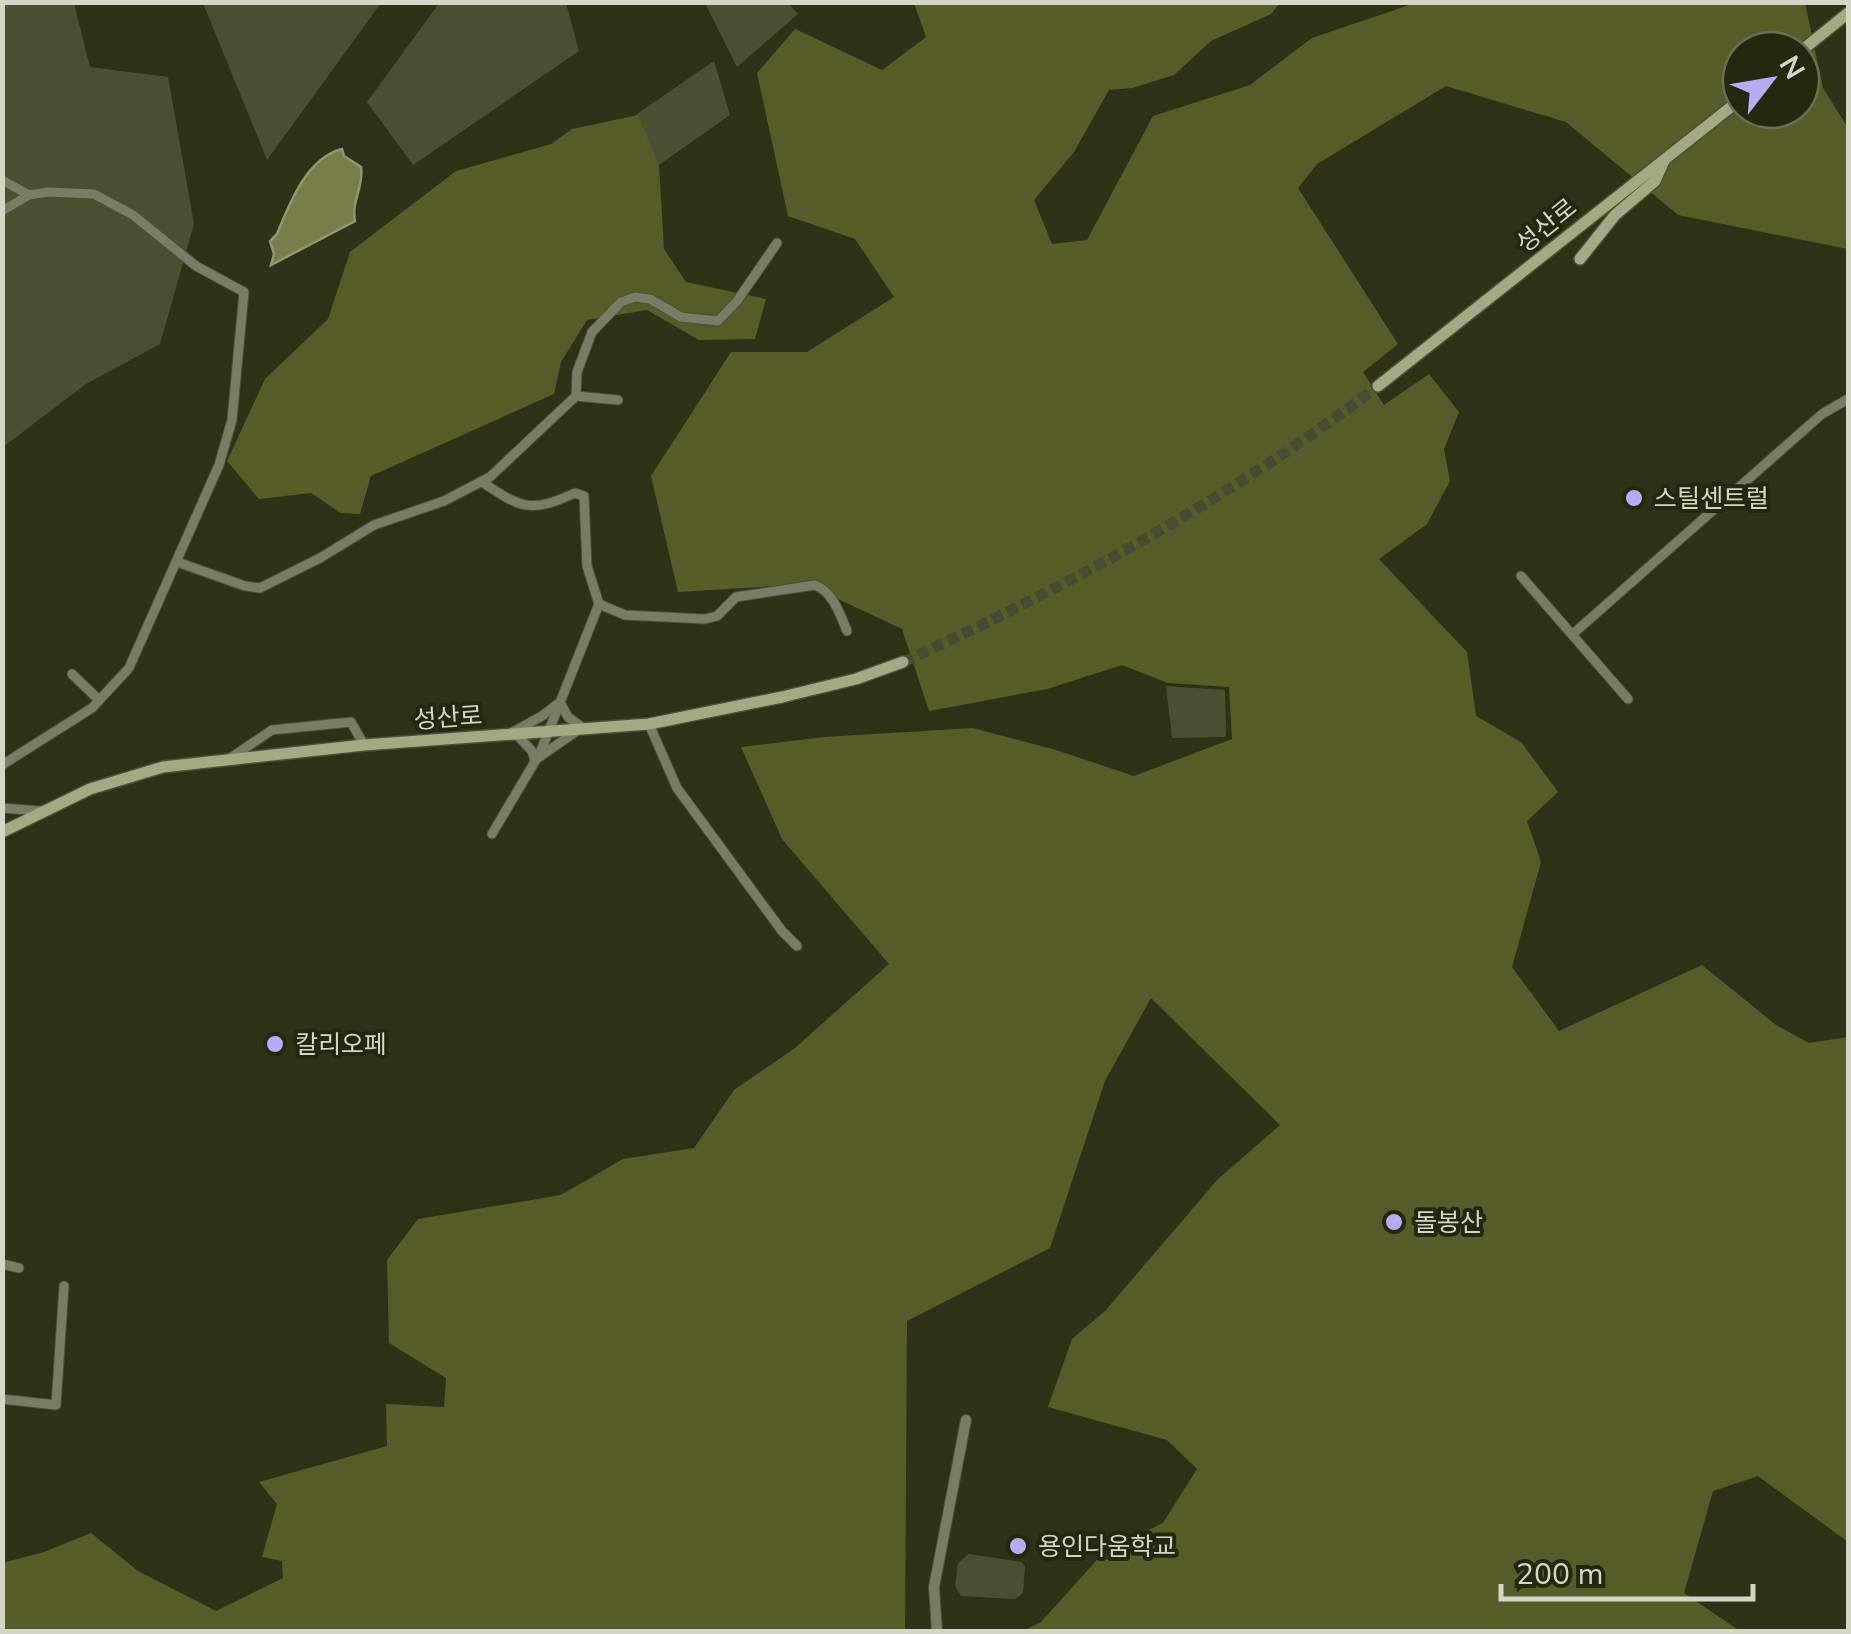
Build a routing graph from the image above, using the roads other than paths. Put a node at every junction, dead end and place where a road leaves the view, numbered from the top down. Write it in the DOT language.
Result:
graph roads {
  1 [pos="1848,13"];
  2 [pos="1821,35"];
  3 [pos="1721,115"];
  4 [pos="1665,159"];
  5 [pos="2,180"];
  6 [pos="29,195"];
  7 [pos="2,211"];
  8 [pos="777,243"];
  9 [pos="1580,259"];
  10 [pos="1378,386"];
  11 [pos="576,396"];
  12 [pos="1848,399"];
  13 [pos="618,400"];
  14 [pos="482,482"];
  15 [pos="177,562"];
  16 [pos="1521,576"];
  17 [pos="599,604"];
  18 [pos="847,630"];
  19 [pos="1574,633"];
  20 [pos="903,662"];
  21 [pos="72,674"];
  22 [pos="1628,699"];
  23 [pos="99,700"];
  24 [pos="560,702"];
  25 [pos="649,724"];
  26 [pos="581,730"];
  27 [pos="547,733"];
  28 [pos="511,736"];
  29 [pos="364,745"];
  30 [pos="229,760"];
  31 [pos="535,760"];
  32 [pos="5,763"];
  33 [pos="2,773"];
  34 [pos="2,808"];
  35 [pos="40,811"];
  36 [pos="3,832"];
  37 [pos="492,834"];
  38 [pos="797,946"];
  39 [pos="2,1264"];
  40 [pos="19,1268"];
  41 [pos="64,1286"];
  42 [pos="2,1399"];
  43 [pos="966,1420"];
  44 [pos="937,1632"];
  1 -- 2 [label="main road"];
  3 -- 4 [label="main road, 성산로"];
  4 -- 9 [label="main road"];
  4 -- 10 [label="main road, 성산로"];
  5 -- 6 [label="street"];
  6 -- 7 [label="street"];
  6 -- 15 [label="street"];
  8 -- 11 [label="street"];
  11 -- 13 [label="street"];
  11 -- 14 [label="street"];
  12 -- 19 [label="street"];
  14 -- 15 [label="street"];
  14 -- 17 [label="street"];
  15 -- 23 [label="street"];
  16 -- 19 [label="street"];
  17 -- 18 [label="street"];
  17 -- 24 [label="street"];
  19 -- 22 [label="street"];
  20 -- 25 [label="main road, 성산로"];
  21 -- 23 [label="street"];
  23 -- 32 [label="street"];
  24 -- 26 [label="street"];
  24 -- 27 [label="street"];
  24 -- 28 [label="street"];
  25 -- 26 [label="main road, 성산로"];
  25 -- 38 [label="street"];
  26 -- 27 [label="main road, 성산로"];
  26 -- 31 [label="street"];
  27 -- 28 [label="main road, 성산로"];
  27 -- 31 [label="street"];
  28 -- 29 [label="main road, 성산로"];
  28 -- 31 [label="street"];
  29 -- 30 [label="main road, 성산로"];
  29 -- 30 [label="street"];
  30 -- 35 [label="main road, 성산로"];
  31 -- 37 [label="street"];
  32 -- 33 [label="street"];
  34 -- 35 [label="street"];
  35 -- 36 [label="main road, 성산로"];
  39 -- 40 [label="street"];
  41 -- 42 [label="street"];
  43 -- 44 [label="street"];
}
